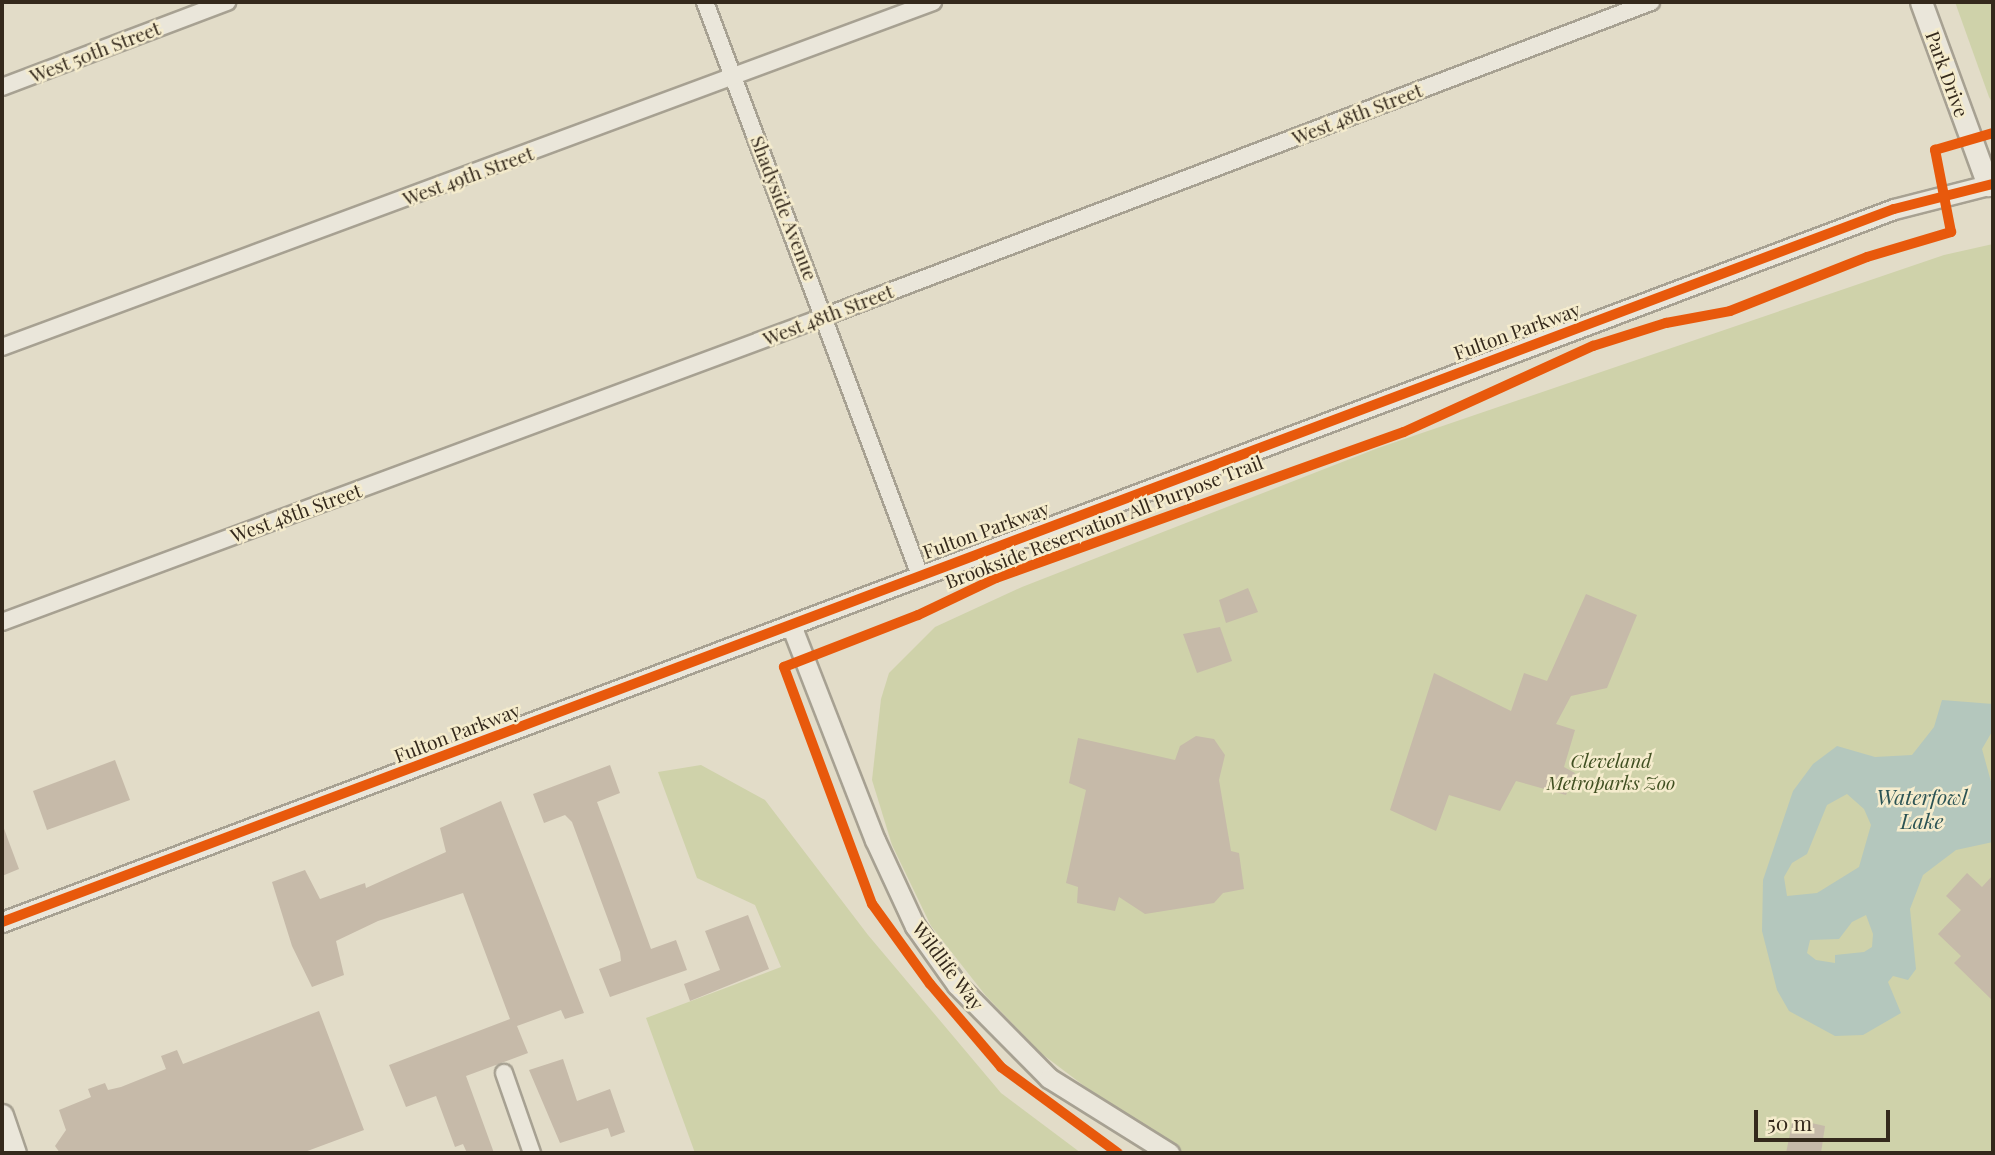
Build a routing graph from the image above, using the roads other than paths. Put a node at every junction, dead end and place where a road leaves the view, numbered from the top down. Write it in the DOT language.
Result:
graph roads {
  1 [pos="227,2"];
  2 [pos="705,2"];
  3 [pos="933,2"];
  4 [pos="1651,2"];
  5 [pos="1921,2"];
  6 [pos="734,78"];
  7 [pos="2,87"];
  8 [pos="1991,184"];
  9 [pos="826,316"];
  10 [pos="2,347"];
  11 [pos="919,573"];
  12 [pos="2,622"];
  13 [pos="791,625"];
  14 [pos="2,922"];
  15 [pos="503,1073"];
  16 [pos="2,1115"];
  17 [pos="15,1153"];
  18 [pos="532,1153"];
  19 [pos="1169,1153"];
  1 -- 7 [label="street, West 50th Street"];
  2 -- 6 [label="street, Shadyside Avenue"];
  3 -- 6 [label="street, West 49th Street"];
  4 -- 9 [label="street, West 48th Street"];
  5 -- 8 [label="main road, Park Drive"];
  6 -- 9 [label="street, Shadyside Avenue"];
  6 -- 10 [label="street, West 49th Street"];
  8 -- 11 [label="street, Fulton Parkway"];
  9 -- 11 [label="street, Shadyside Avenue"];
  9 -- 12 [label="street, West 48th Street"];
  11 -- 13 [label="street, Fulton Parkway"];
  13 -- 14 [label="street, Fulton Parkway"];
  13 -- 19 [label="street, Wildlife Way"];
  15 -- 18 [label="street"];
  16 -- 17 [label="main road"];
}
